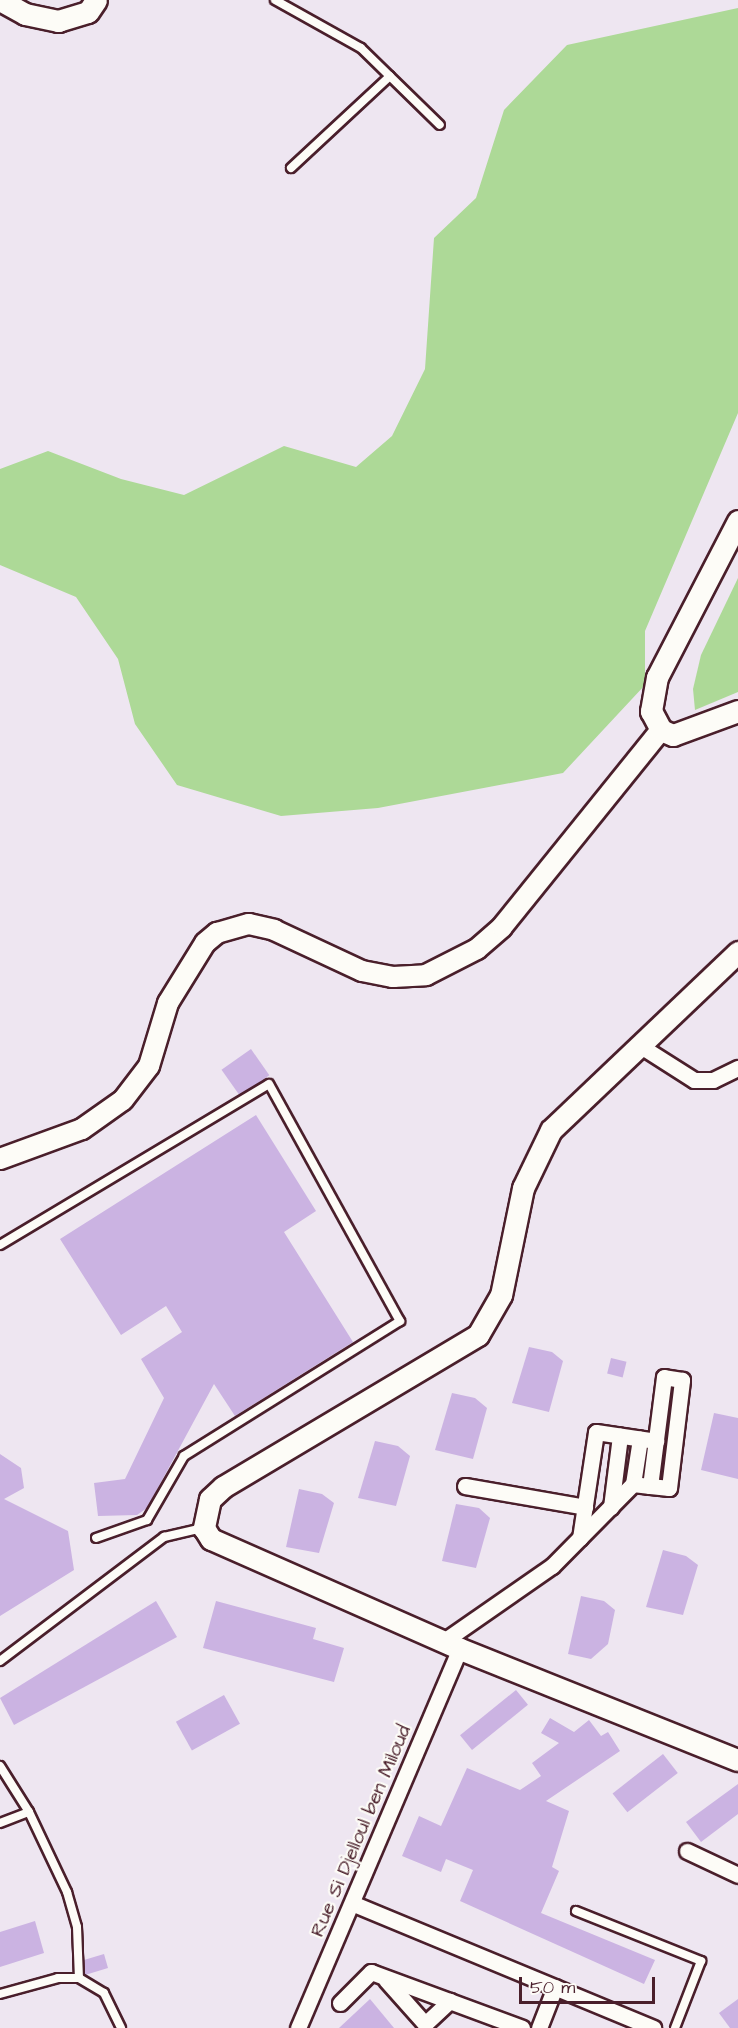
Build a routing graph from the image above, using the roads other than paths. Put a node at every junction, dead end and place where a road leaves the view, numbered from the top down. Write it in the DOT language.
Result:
graph roads {
  1 [pos="0,0"];
  2 [pos="96,0"];
  3 [pos="275,0"];
  4 [pos="390,76"];
  5 [pos="440,125"];
  6 [pos="291,168"];
  7 [pos="738,521"];
  8 [pos="738,711"];
  9 [pos="661,730"];
  10 [pos="738,952"];
  11 [pos="639,1045"];
  12 [pos="738,1068"];
  13 [pos="0,1159"];
  14 [pos="0,1245"];
  15 [pos="620,1436"];
  16 [pos="640,1439"];
  17 [pos="656,1442"];
  18 [pos="633,1484"];
  19 [pos="465,1486"];
  20 [pos="650,1486"];
  21 [pos="585,1507"];
  22 [pos="611,1507"];
  23 [pos="204,1528"];
  24 [pos="96,1538"];
  25 [pos="580,1538"];
  26 [pos="452,1645"];
  27 [pos="0,1661"];
  28 [pos="738,1760"];
  29 [pos="0,1766"];
  30 [pos="29,1812"];
  31 [pos="0,1823"];
  32 [pos="687,1851"];
  33 [pos="738,1875"];
  34 [pos="354,1904"];
  35 [pos="576,1911"];
  36 [pos="383,1976"];
  37 [pos="79,1978"];
  38 [pos="555,1987"];
  39 [pos="0,1994"];
  40 [pos="450,2001"];
  41 [pos="340,2003"];
  42 [pos="477,2011"];
  43 [pos="121,2028"];
  44 [pos="298,2028"];
  45 [pos="490,2028"];
  46 [pos="522,2028"];
  47 [pos="539,2028"];
  48 [pos="653,2028"];
  49 [pos="675,2028"];
  1 -- 2 [label="main road"];
  3 -- 4 [label="lane"];
  4 -- 5 [label="lane"];
  4 -- 6 [label="lane"];
  7 -- 9 [label="main road"];
  8 -- 9 [label="main road"];
  9 -- 13 [label="street"];
  10 -- 11 [label="main road"];
  11 -- 12 [label="street"];
  11 -- 23 [label="main road"];
  14 -- 24 [label="lane"];
  15 -- 16 [label="street"];
  15 -- 21 [label="street"];
  15 -- 22 [label="street"];
  16 -- 17 [label="street"];
  16 -- 18 [label="street"];
  17 -- 20 [label="street"];
  17 -- 20 [label="street"];
  18 -- 20 [label="street"];
  18 -- 22 [label="street"];
  19 -- 21 [label="street"];
  21 -- 25 [label="street"];
  22 -- 25 [label="street"];
  23 -- 26 [label="main road"];
  23 -- 27 [label="lane"];
  25 -- 26 [label="street"];
  26 -- 28 [label="main road"];
  26 -- 34 [label="street, Rue Si Djelloul ben Miloud"];
  29 -- 30 [label="lane"];
  30 -- 31 [label="lane"];
  30 -- 37 [label="lane"];
  32 -- 33 [label="street"];
  34 -- 38 [label="street"];
  34 -- 44 [label="street, Rue Si Djelloul ben Miloud"];
  35 -- 49 [label="lane"];
  36 -- 40 [label="street"];
  36 -- 40 [label="street"];
  36 -- 41 [label="street"];
  37 -- 39 [label="lane"];
  37 -- 43 [label="lane"];
  38 -- 47 [label="street"];
  38 -- 48 [label="street"];
  40 -- 42 [label="street"];
  42 -- 45 [label="street"];
  42 -- 46 [label="street"];
}
